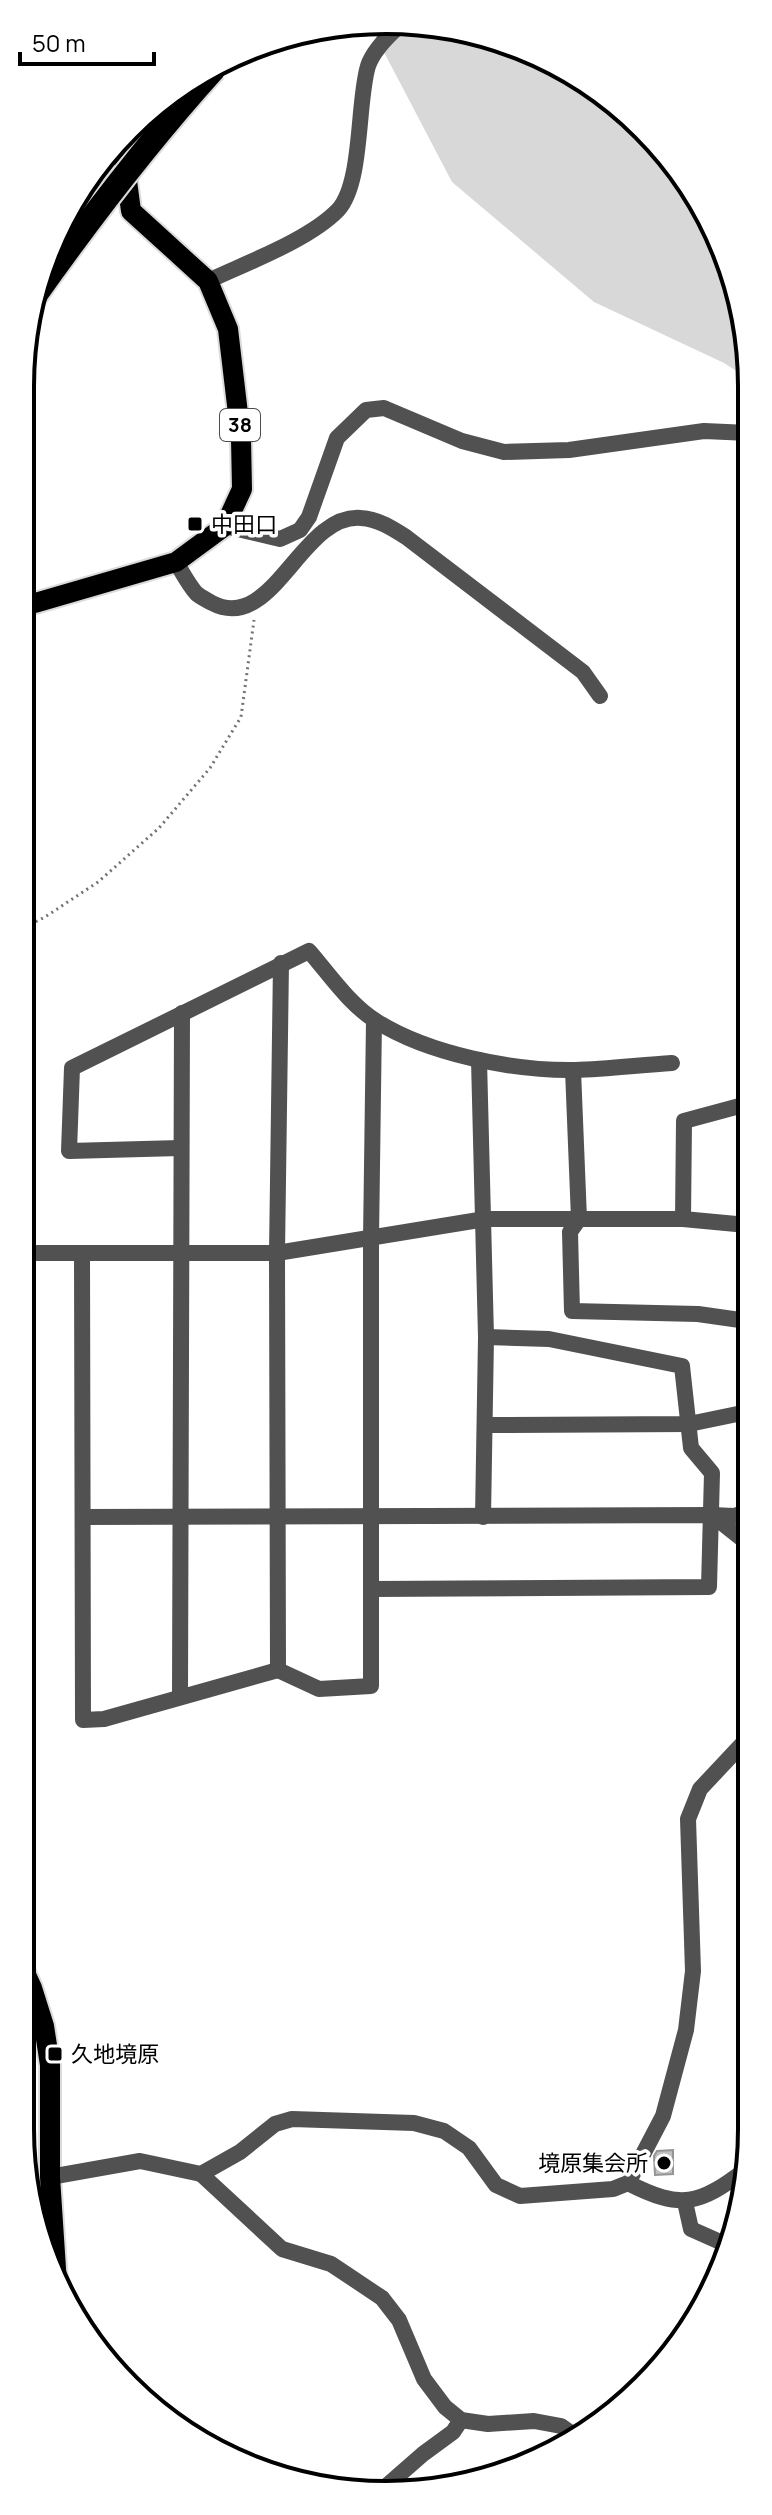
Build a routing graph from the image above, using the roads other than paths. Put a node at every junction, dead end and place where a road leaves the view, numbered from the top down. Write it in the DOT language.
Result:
graph roads {
  1 [pos="390,34"];
  2 [pos="194,91"];
  3 [pos="123,152"];
  4 [pos="55,268"];
  5 [pos="208,281"];
  6 [pos="738,433"];
  7 [pos="225,526"];
  8 [pos="176,562"];
  9 [pos="34,603"];
  10 [pos="600,696"];
  11 [pos="281,963"];
  12 [pos="182,1013"];
  13 [pos="374,1020"];
  14 [pos="479,1060"];
  15 [pos="672,1063"];
  16 [pos="573,1070"];
  17 [pos="738,1106"];
  18 [pos="180,1148"];
  19 [pos="485,1219"];
  20 [pos="579,1219"];
  21 [pos="683,1219"];
  22 [pos="738,1224"];
  23 [pos="371,1239"];
  24 [pos="34,1253"];
  25 [pos="180,1253"];
  26 [pos="277,1253"];
  27 [pos="82,1255"];
  28 [pos="738,1320"];
  29 [pos="486,1337"];
  30 [pos="738,1414"];
  31 [pos="689,1424"];
  32 [pos="485,1425"];
  33 [pos="712,1515"];
  34 [pos="738,1515"];
  35 [pos="278,1516"];
  36 [pos="371,1516"];
  37 [pos="83,1517"];
  38 [pos="179,1517"];
  39 [pos="483,1517"];
  40 [pos="738,1536"];
  41 [pos="371,1589"];
  42 [pos="278,1670"];
  43 [pos="180,1697"];
  44 [pos="738,1749"];
  45 [pos="34,1994"];
  46 [pos="201,2174"];
  47 [pos="50,2177"];
  48 [pos="734,2178"];
  49 [pos="628,2183"];
  50 [pos="685,2202"];
  51 [pos="719,2242"];
  52 [pos="55,2246"];
  53 [pos="461,2420"];
  54 [pos="568,2431"];
  55 [pos="392,2481"];
  1 -- 5 [label="street"];
  2 -- 4 [label="highway, bridge"];
  3 -- 5 [label="main road, 38"];
  5 -- 7 [label="main road, 38"];
  6 -- 7 [label="street"];
  7 -- 8 [label="main road, 38"];
  8 -- 9 [label="main road, 38"];
  8 -- 10 [label="street"];
  11 -- 12 [label="street"];
  11 -- 13 [label="street"];
  11 -- 26 [label="street"];
  12 -- 18 [label="street"];
  12 -- 18 [label="street"];
  13 -- 14 [label="street"];
  13 -- 23 [label="street"];
  14 -- 16 [label="street"];
  14 -- 19 [label="street"];
  15 -- 16 [label="street"];
  16 -- 20 [label="street"];
  17 -- 21 [label="street"];
  18 -- 25 [label="street"];
  19 -- 20 [label="street"];
  19 -- 23 [label="street"];
  19 -- 29 [label="street"];
  20 -- 21 [label="street"];
  20 -- 28 [label="street"];
  21 -- 22 [label="street"];
  23 -- 26 [label="street"];
  23 -- 36 [label="street"];
  24 -- 27 [label="street"];
  25 -- 26 [label="street"];
  25 -- 27 [label="street"];
  25 -- 38 [label="street"];
  26 -- 35 [label="street"];
  27 -- 37 [label="street"];
  29 -- 31 [label="street"];
  29 -- 32 [label="street"];
  30 -- 31 [label="street"];
  31 -- 32 [label="street"];
  31 -- 33 [label="street"];
  32 -- 39 [label="street"];
  33 -- 34 [label="street"];
  33 -- 39 [label="street"];
  33 -- 40 [label="street"];
  33 -- 41 [label="street"];
  35 -- 36 [label="street"];
  35 -- 38 [label="street"];
  35 -- 42 [label="street"];
  36 -- 39 [label="street"];
  36 -- 41 [label="street"];
  37 -- 38 [label="street"];
  37 -- 43 [label="street"];
  38 -- 43 [label="street"];
  41 -- 42 [label="street"];
  42 -- 43 [label="street"];
  44 -- 49 [label="street"];
  45 -- 47 [label="main road"];
  46 -- 47 [label="street"];
  46 -- 49 [label="street"];
  46 -- 53 [label="street"];
  47 -- 52 [label="main road"];
  48 -- 50 [label="street"];
  49 -- 50 [label="street"];
  50 -- 51 [label="street"];
  53 -- 54 [label="street"];
  53 -- 55 [label="street"];
}
